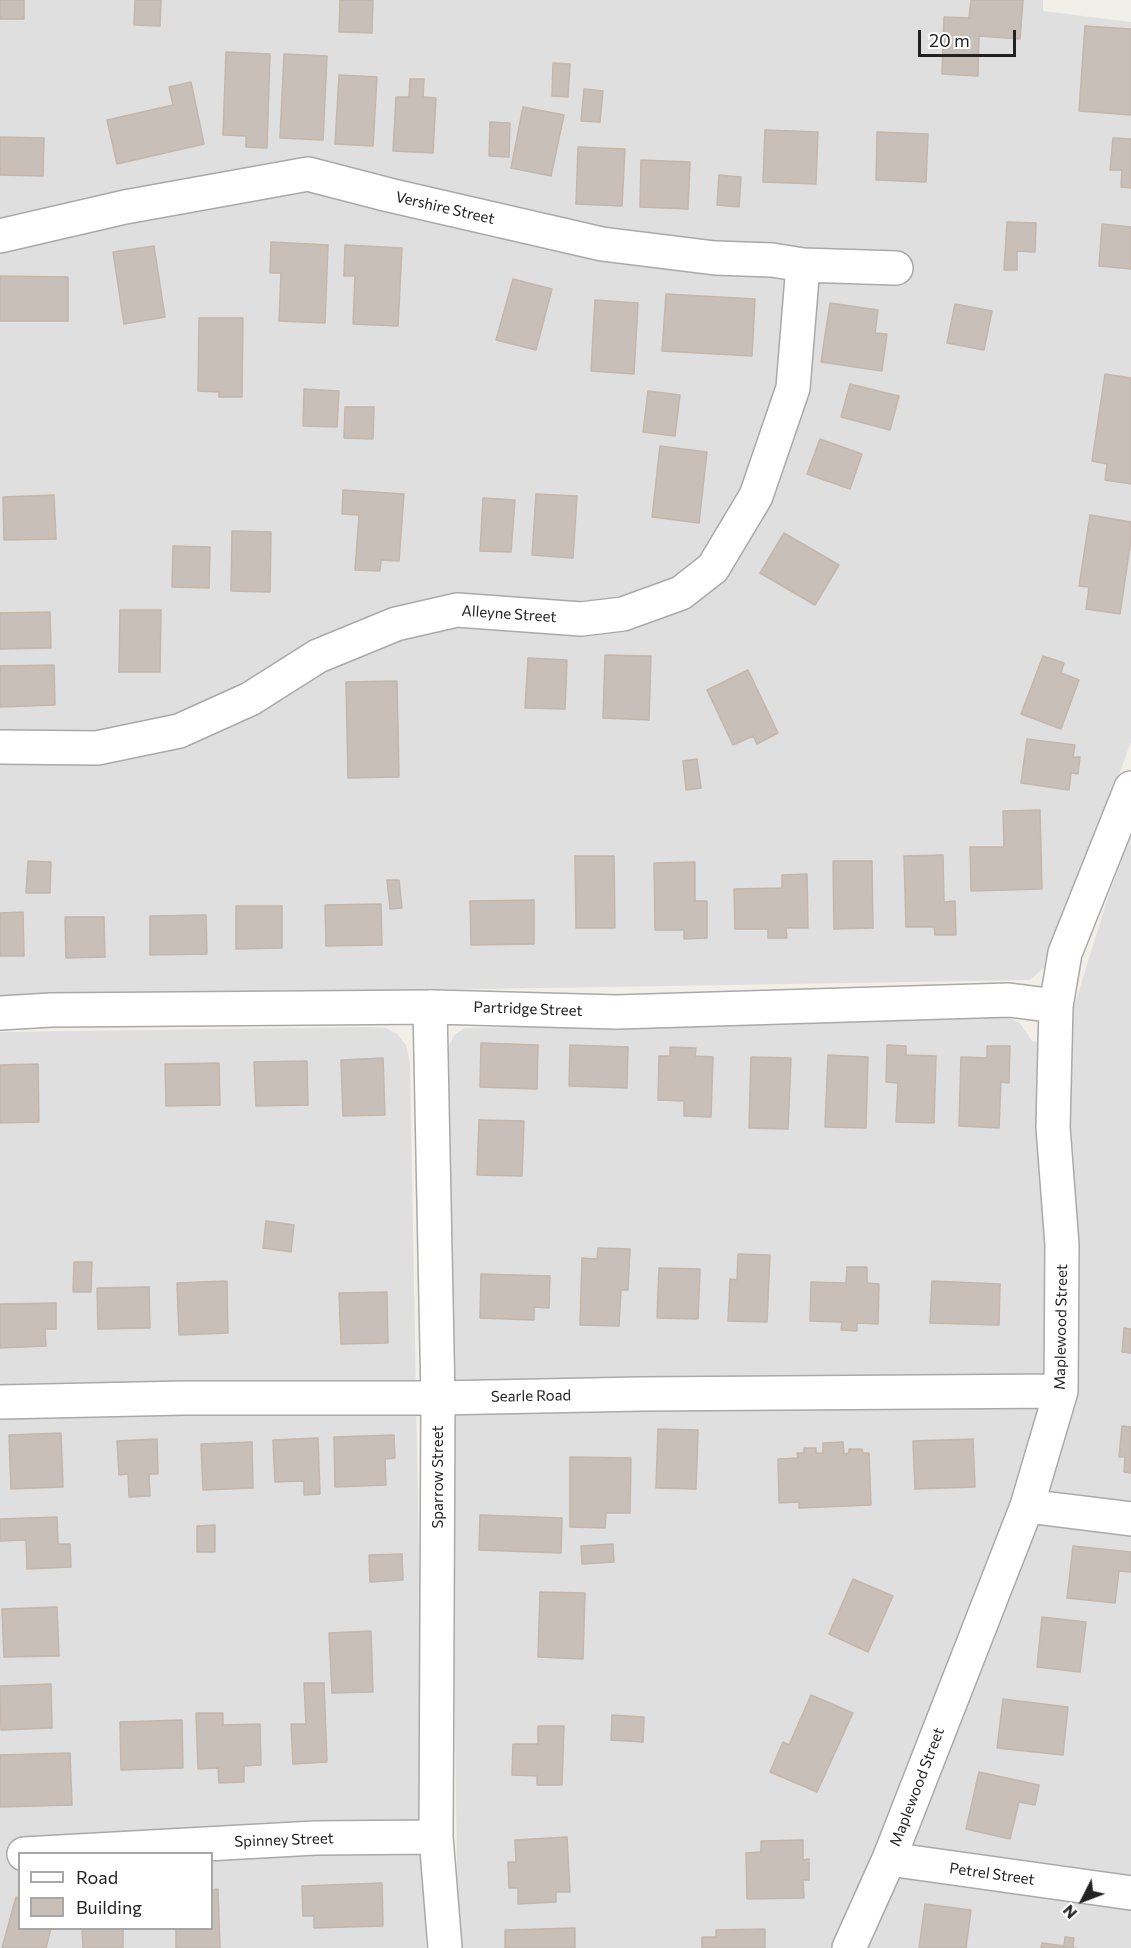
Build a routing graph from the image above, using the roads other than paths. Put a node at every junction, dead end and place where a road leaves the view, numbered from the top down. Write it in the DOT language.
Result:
graph roads {
  1 [pos="0,236"];
  2 [pos="803,265"];
  3 [pos="896,268"];
  4 [pos="0,747"];
  5 [pos="1131,788"];
  6 [pos="1056,1006"];
  7 [pos="430,1007"];
  8 [pos="0,1013"];
  9 [pos="1061,1390"];
  10 [pos="438,1398"];
  11 [pos="0,1402"];
  12 [pos="1027,1506"];
  13 [pos="1131,1519"];
  14 [pos="436,1837"];
  15 [pos="59,1852"];
  16 [pos="18,1854"];
  17 [pos="0,1856"];
  18 [pos="889,1860"];
  19 [pos="1131,1893"];
  20 [pos="446,1948"];
  21 [pos="849,1948"];
  1 -- 2 [label="street, Vershire Street"];
  2 -- 3 [label="street, Vershire Street"];
  2 -- 4 [label="street, Alleyne Street"];
  5 -- 6 [label="street, Maplewood Street"];
  6 -- 7 [label="street, Partridge Street"];
  6 -- 9 [label="street, Maplewood Street"];
  7 -- 8 [label="street, Partridge Street"];
  7 -- 10 [label="street, Sparrow Street"];
  9 -- 10 [label="street, Searle Road"];
  9 -- 12 [label="street, Maplewood Street"];
  10 -- 11 [label="street, Searle Road"];
  10 -- 14 [label="street, Sparrow Street"];
  12 -- 13 [label="street"];
  12 -- 18 [label="street, Maplewood Street"];
  14 -- 15 [label="street, Spinney Street"];
  14 -- 20 [label="street, Sparrow Street"];
  16 -- 17 [label="street, Spinney Street"];
  18 -- 19 [label="street, Petrel Street"];
  18 -- 21 [label="street, Maplewood Street"];
}
